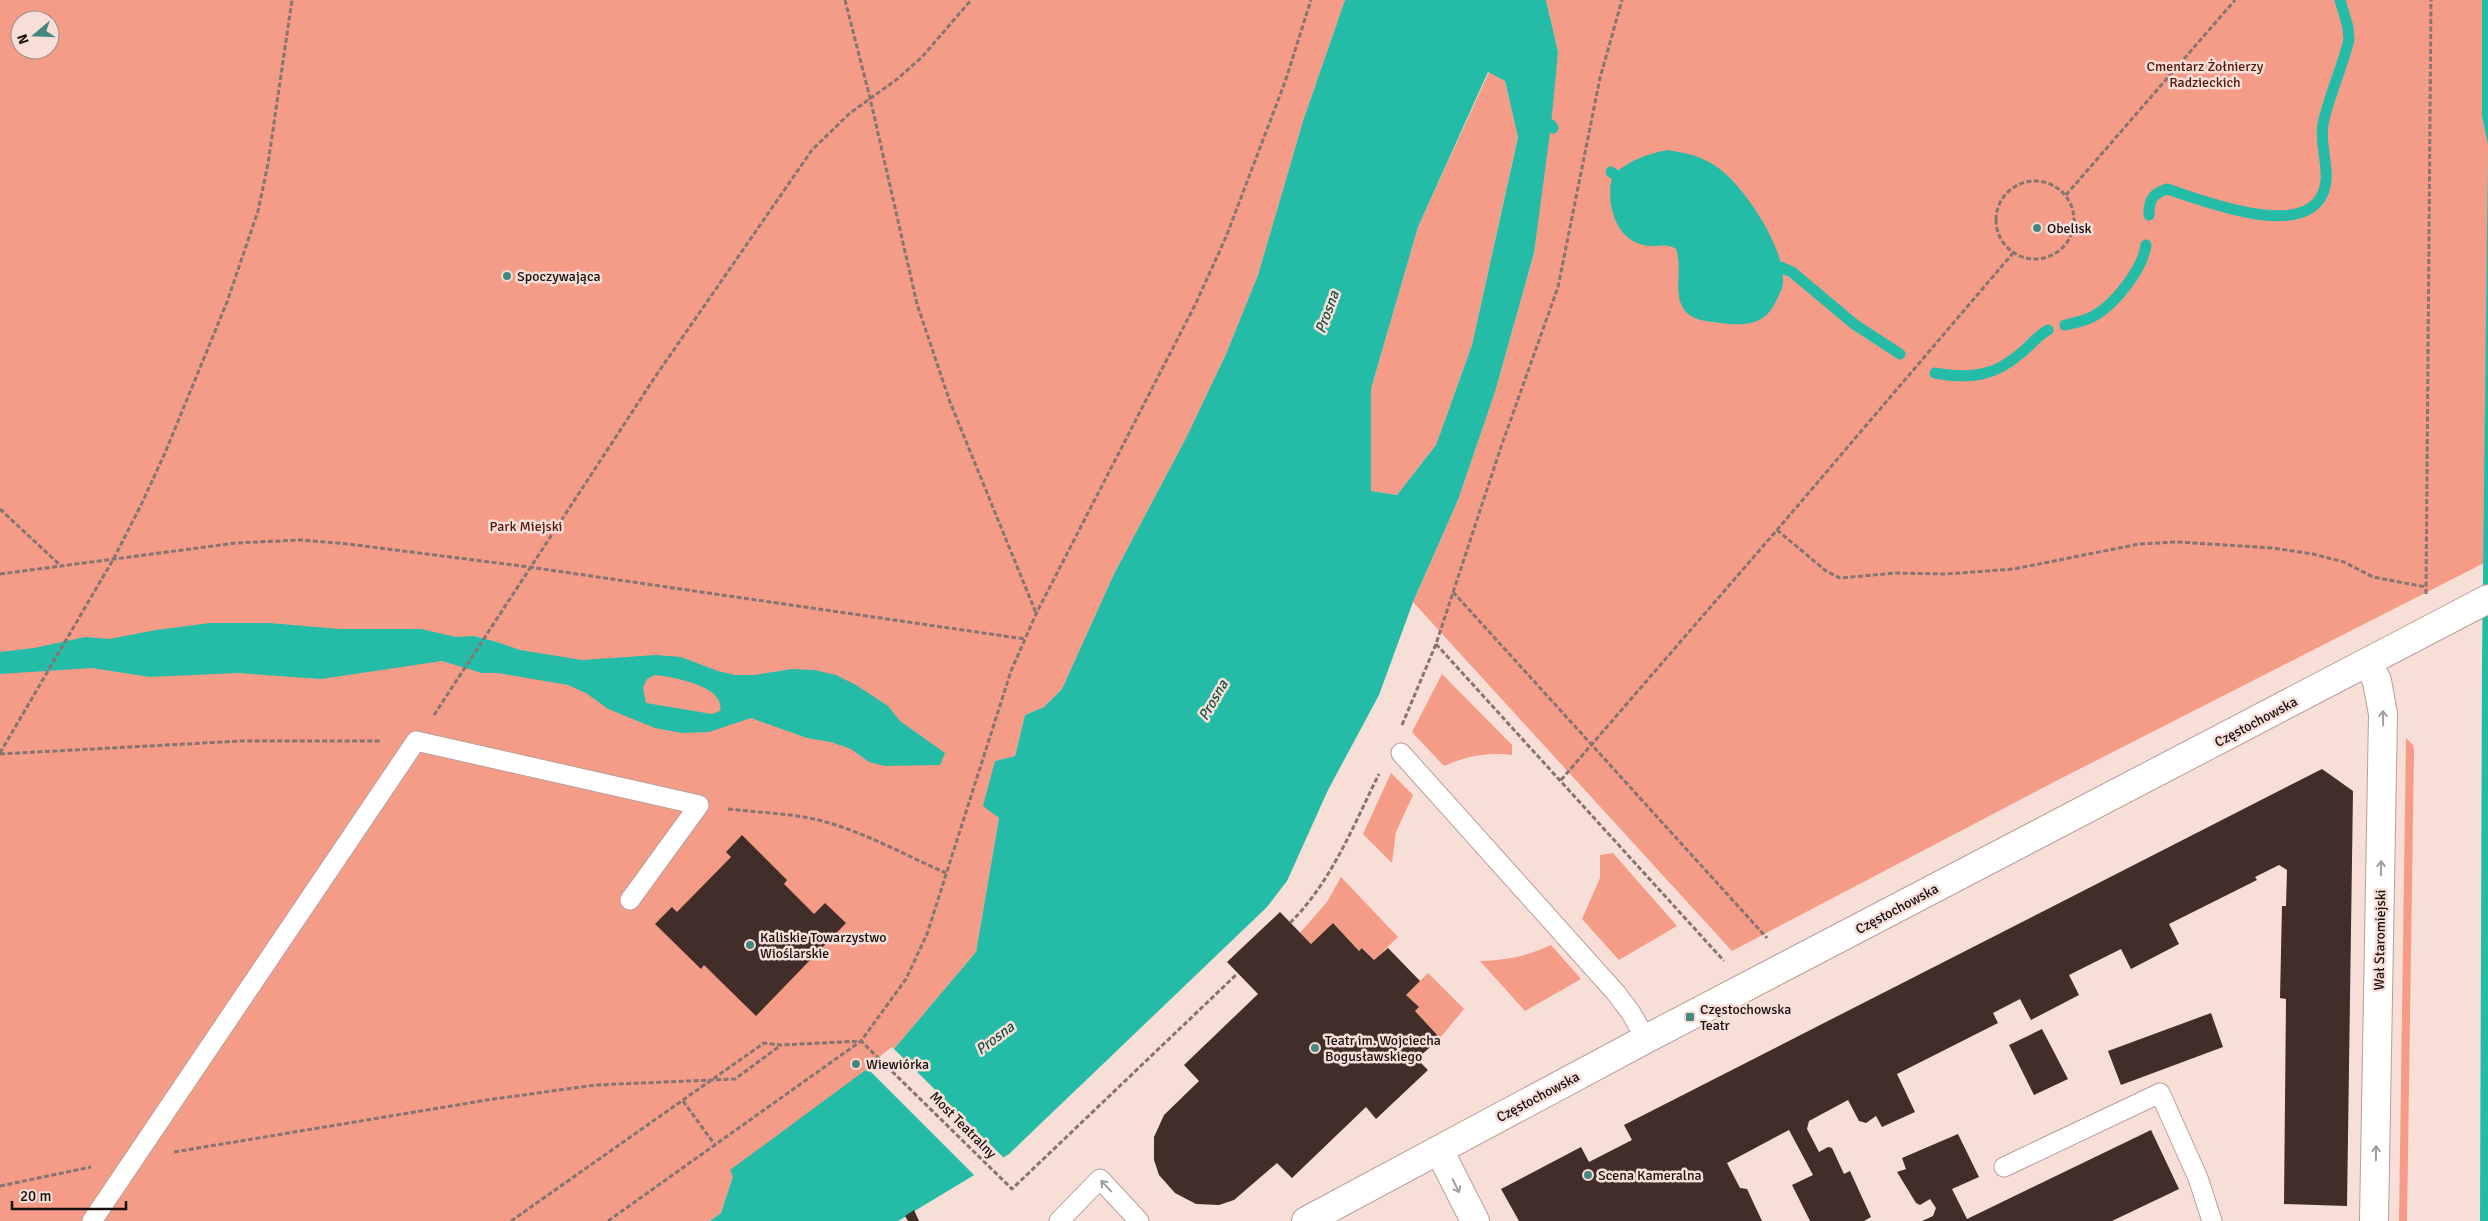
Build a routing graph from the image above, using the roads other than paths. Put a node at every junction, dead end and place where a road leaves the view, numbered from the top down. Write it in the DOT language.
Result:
graph roads {
  1 [pos="2488,599"];
  2 [pos="2368,663"];
  3 [pos="1401,753"];
  4 [pos="630,900"];
  5 [pos="1646,1039"];
  6 [pos="1439,1150"];
  7 [pos="2004,1167"];
  8 [pos="92,1221"];
  9 [pos="1059,1221"];
  10 [pos="1140,1221"];
  11 [pos="1306,1221"];
  12 [pos="1475,1221"];
  13 [pos="2212,1221"];
  14 [pos="2374,1221"];
  1 -- 2 [label="street, Częstochowska"];
  2 -- 5 [label="street, Częstochowska"];
  14 -- 2 [label="street, Wał Staromiejski, one-way"];
  3 -- 5 [label="lane"];
  4 -- 8 [label="lane"];
  5 -- 6 [label="street, Częstochowska"];
  6 -- 11 [label="street, Częstochowska"];
  6 -- 12 [label="street, one-way"];
  7 -- 13 [label="lane"];
  10 -- 9 [label="lane, one-way"];
}
